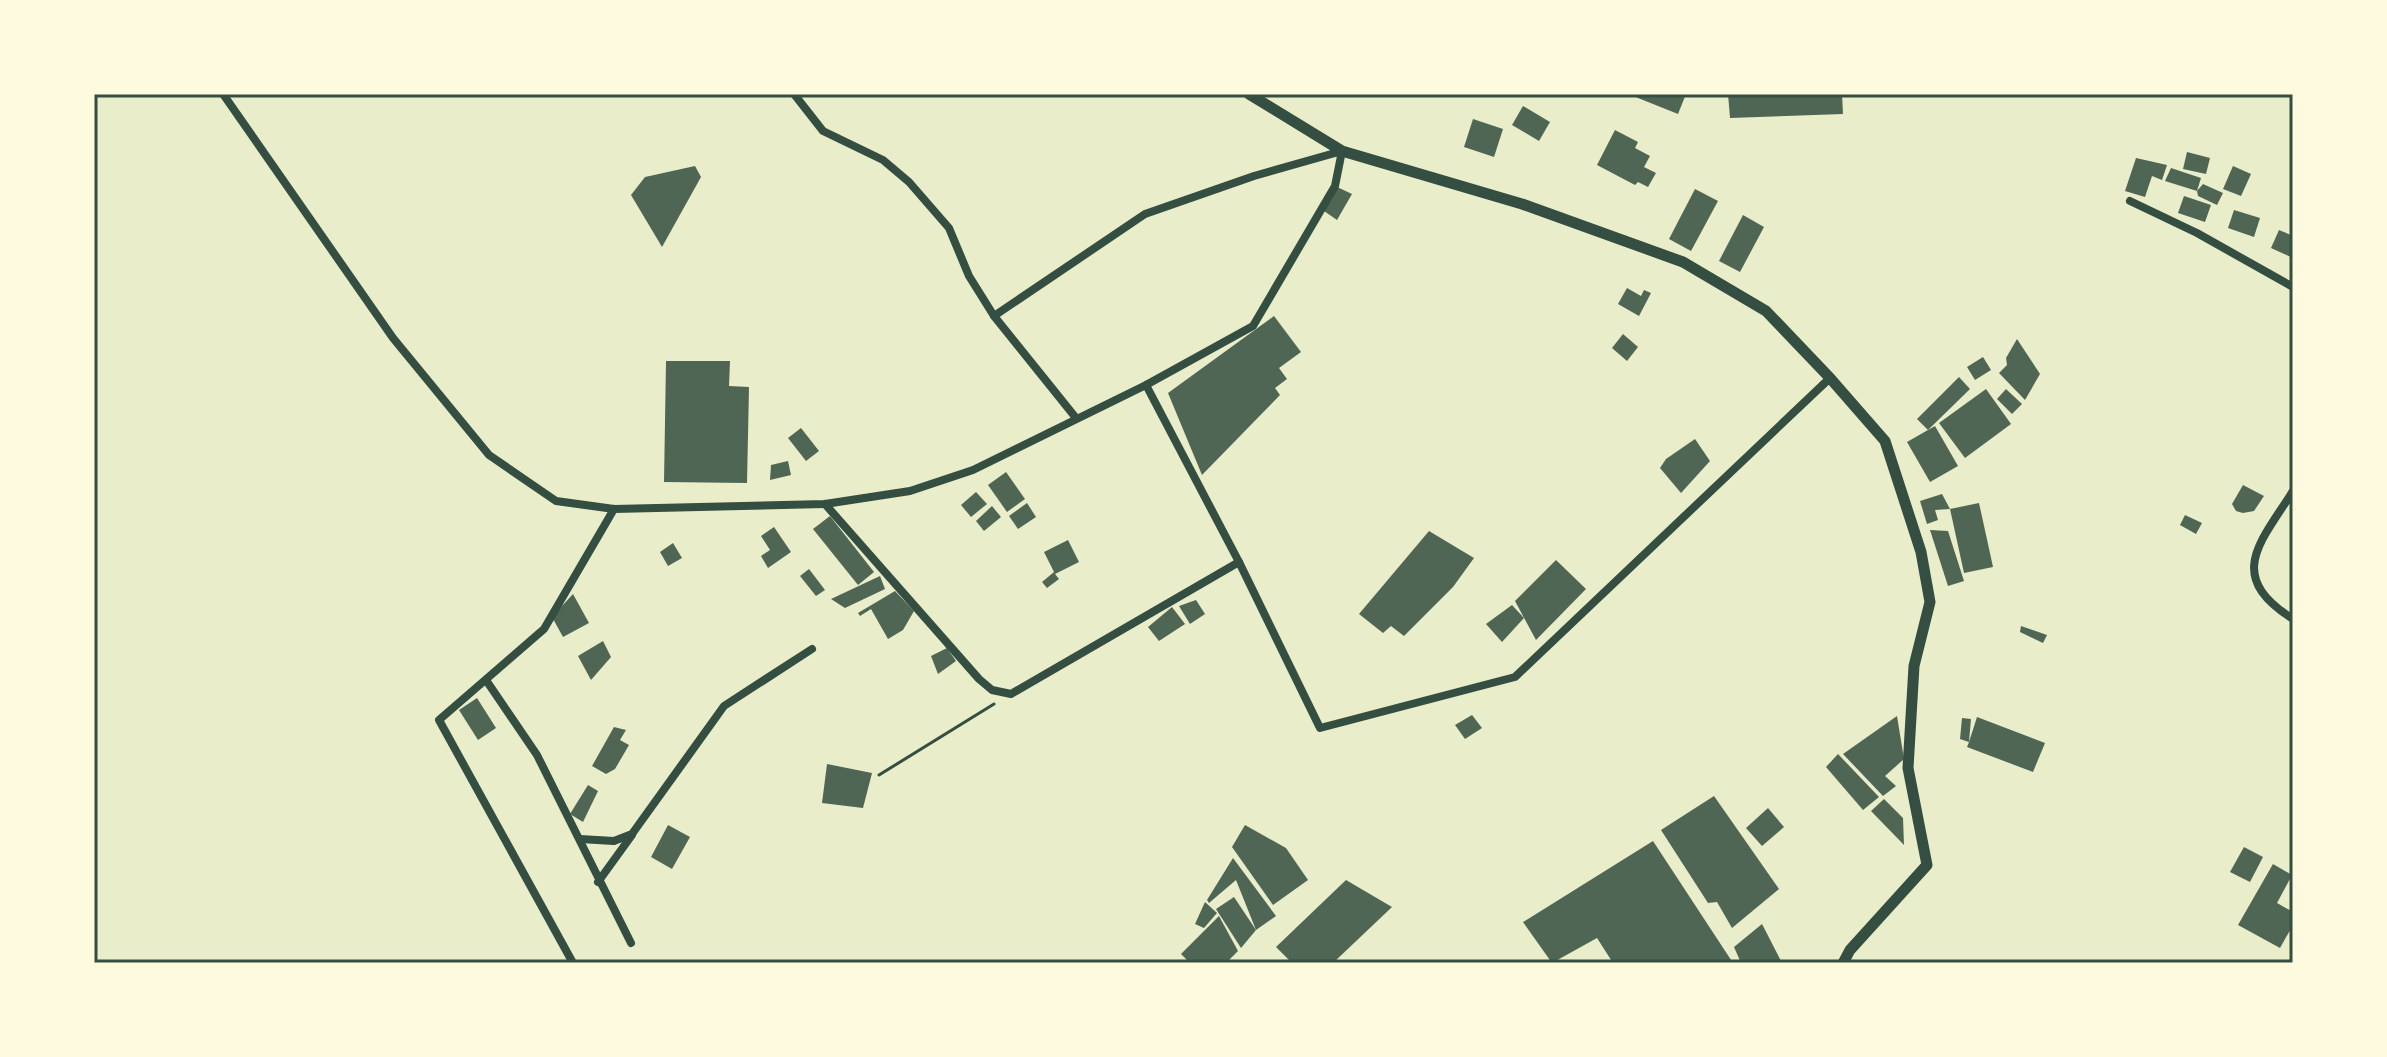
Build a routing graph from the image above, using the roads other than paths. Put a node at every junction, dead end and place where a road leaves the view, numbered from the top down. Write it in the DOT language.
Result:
graph roads {
  1 [pos="223,94"];
  2 [pos="794,94"];
  3 [pos="1249,94"];
  4 [pos="1342,151"];
  5 [pos="2130,201"];
  6 [pos="2293,287"];
  7 [pos="994,316"];
  8 [pos="1830,378"];
  9 [pos="1146,385"];
  10 [pos="1076,418"];
  11 [pos="2293,491"];
  12 [pos="825,504"];
  13 [pos="614,509"];
  14 [pos="1239,562"];
  15 [pos="2293,619"];
  16 [pos="812,649"];
  17 [pos="486,680"];
  18 [pos="632,834"];
  19 [pos="580,839"];
  20 [pos="598,882"];
  21 [pos="631,943"];
  22 [pos="573,963"];
  23 [pos="1843,963"];
  1 -- 13 [label="street"];
  2 -- 7 [label="street"];
  3 -- 4 [label="street"];
  4 -- 7 [label="street"];
  4 -- 8 [label="street"];
  4 -- 9 [label="street"];
  5 -- 6 [label="street"];
  7 -- 10 [label="street"];
  8 -- 14 [label="street"];
  8 -- 23 [label="street"];
  9 -- 10 [label="street"];
  9 -- 14 [label="street"];
  10 -- 12 [label="street"];
  11 -- 15 [label="street"];
  12 -- 13 [label="street"];
  12 -- 14 [label="street"];
  13 -- 17 [label="street"];
  16 -- 18 [label="street"];
  17 -- 19 [label="street"];
  17 -- 22 [label="street"];
  18 -- 19 [label="street"];
  18 -- 20 [label="street"];
  19 -- 20 [label="street"];
  20 -- 21 [label="street"];
}
